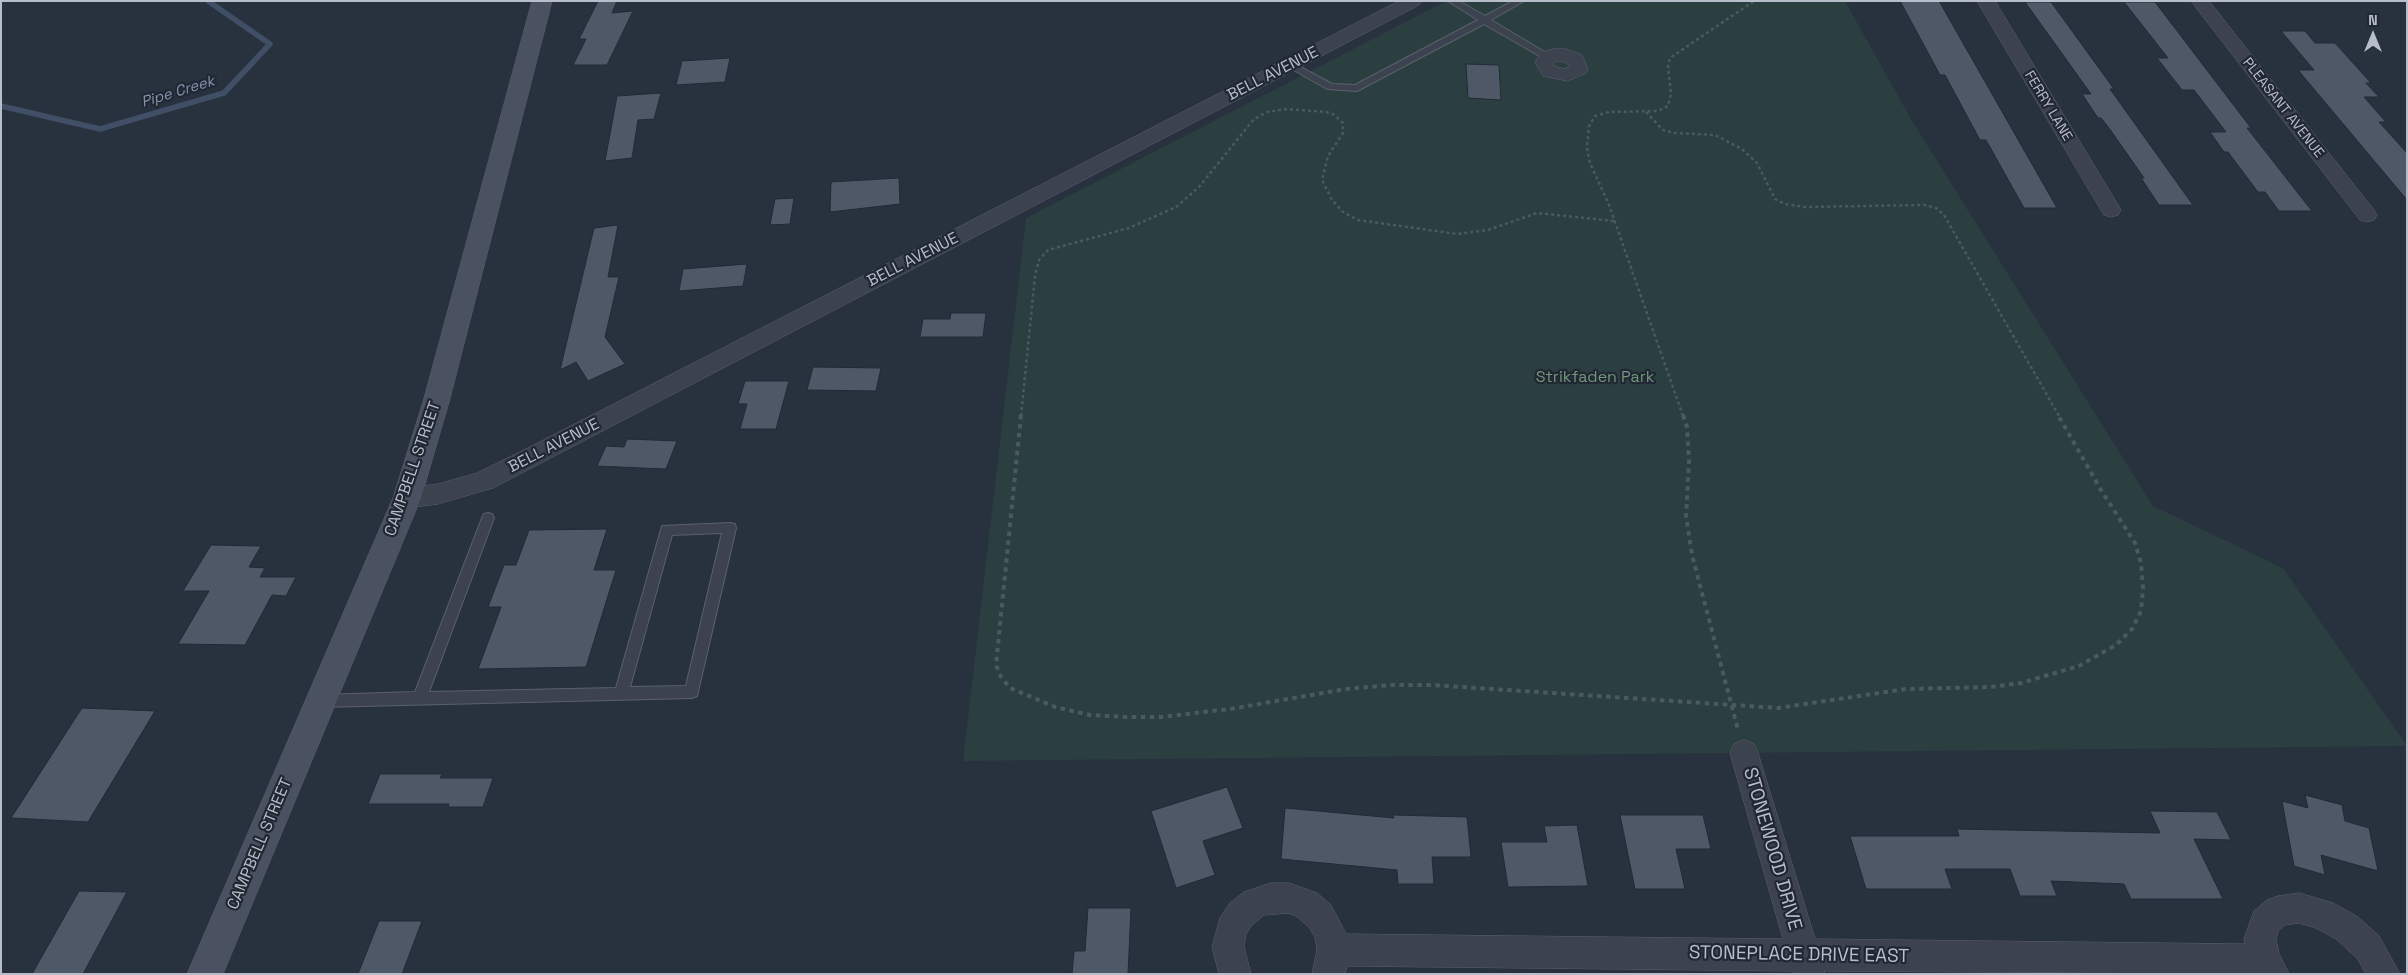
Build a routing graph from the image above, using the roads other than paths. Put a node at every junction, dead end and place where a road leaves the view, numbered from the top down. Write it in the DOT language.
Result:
graph roads {
  1 [pos="542,1"];
  2 [pos="1413,1"];
  3 [pos="1452,1"];
  4 [pos="1520,1"];
  5 [pos="1986,1"];
  6 [pos="2200,1"];
  7 [pos="1484,20"];
  8 [pos="1548,57"];
  9 [pos="1290,65"];
  10 [pos="2111,210"];
  11 [pos="2367,215"];
  12 [pos="406,498"];
  13 [pos="488,518"];
  14 [pos="621,693"];
  15 [pos="420,698"];
  16 [pos="321,701"];
  17 [pos="1744,753"];
  18 [pos="1331,962"];
  19 [pos="1806,965"];
  20 [pos="2269,967"];
  21 [pos="204,974"];
  22 [pos="1235,974"];
  23 [pos="2384,974"];
  1 -- 12 [label="street, CAMPBELL STREET"];
  2 -- 9 [label="street, BELL AVENUE"];
  3 -- 7 [label="lane"];
  4 -- 7 [label="lane"];
  5 -- 10 [label="street, FERRY LANE"];
  6 -- 11 [label="street, PLEASANT AVENUE"];
  7 -- 8 [label="lane"];
  7 -- 9 [label="lane"];
  9 -- 12 [label="street, BELL AVENUE"];
  12 -- 16 [label="street, CAMPBELL STREET"];
  13 -- 15 [label="lane"];
  14 -- 14 [label="lane"];
  14 -- 15 [label="lane"];
  15 -- 16 [label="lane"];
  16 -- 21 [label="street, CAMPBELL STREET"];
  17 -- 19 [label="street, STONEWOOD DRIVE"];
  18 -- 19 [label="street, STONEPLACE DRIVE EAST"];
  18 -- 22 [label="street"];
  19 -- 20 [label="street, STONEPLACE DRIVE EAST"];
  20 -- 23 [label="street, STONEPLACE DRIVE EAST"];
}
